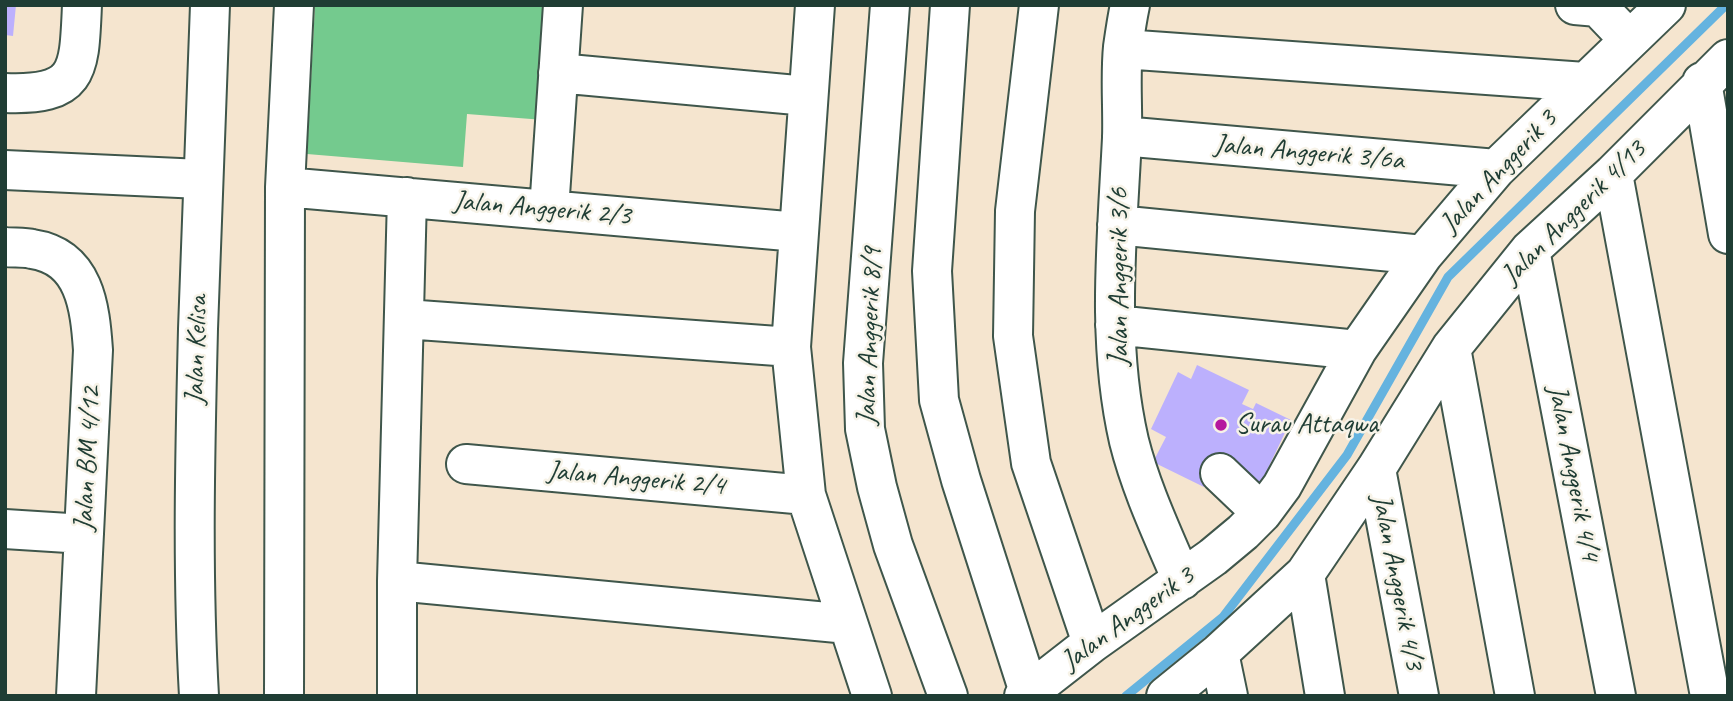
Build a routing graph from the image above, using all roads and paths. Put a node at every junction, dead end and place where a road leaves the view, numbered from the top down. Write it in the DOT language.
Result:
graph roads {
  1 [pos="82,5"];
  2 [pos="211,5"];
  3 [pos="294,5"];
  4 [pos="563,5"];
  5 [pos="815,5"];
  6 [pos="890,5"];
  7 [pos="950,5"];
  8 [pos="1039,5"];
  9 [pos="1130,5"];
  10 [pos="1575,5"];
  11 [pos="1666,5"];
  12 [pos="1627,42"];
  13 [pos="1123,49"];
  14 [pos="1715,71"];
  15 [pos="558,73"];
  16 [pos="1586,82"];
  17 [pos="5,93"];
  18 [pos="807,96"];
  19 [pos="1122,136"];
  20 [pos="1496,169"];
  21 [pos="5,170"];
  22 [pos="1613,174"];
  23 [pos="201,179"];
  24 [pos="285,187"];
  25 [pos="407,197"];
  26 [pos="549,210"];
  27 [pos="1117,225"];
  28 [pos="798,232"];
  29 [pos="1728,234"];
  30 [pos="20,248"];
  31 [pos="1530,250"];
  32 [pos="1423,255"];
  33 [pos="405,319"];
  34 [pos="1115,325"];
  35 [pos="792,347"];
  36 [pos="1451,348"];
  37 [pos="1357,350"];
  38 [pos="466,464"];
  39 [pos="1376,469"];
  40 [pos="1220,473"];
  41 [pos="806,495"];
  42 [pos="1262,513"];
  43 [pos="5,529"];
  44 [pos="84,534"];
  45 [pos="1305,574"];
  46 [pos="1182,580"];
  47 [pos="397,581"];
  48 [pos="848,624"];
  49 [pos="1092,643"];
  50 [pos="1219,653"];
  51 [pos="1026,694"];
  52 [pos="76,696"];
  53 [pos="199,696"];
  54 [pos="284,696"];
  55 [pos="397,696"];
  56 [pos="872,696"];
  57 [pos="948,696"];
  58 [pos="1166,696"];
  59 [pos="1228,696"];
  60 [pos="1325,696"];
  61 [pos="1419,696"];
  62 [pos="1515,696"];
  63 [pos="1616,696"];
  64 [pos="1710,696"];
  1 -- 17 [label="street"];
  2 -- 23 [label="street, Jalan Kelisa"];
  3 -- 24 [label="street"];
  4 -- 15 [label="street"];
  5 -- 18 [label="street"];
  6 -- 57 [label="street, Jalan Anggerik 8/9"];
  7 -- 51 [label="street, Jalan Anggerik 3"];
  8 -- 49 [label="street"];
  9 -- 13 [label="street, Jalan Anggerik 3/6"];
  10 -- 12 [label="street"];
  11 -- 12 [label="street, Jalan Anggerik 3"];
  12 -- 16 [label="street, Jalan Anggerik 3"];
  13 -- 16 [label="street"];
  13 -- 19 [label="street, Jalan Anggerik 3/6"];
  14 -- 22 [label="street, Jalan Anggerik 4/13"];
  14 -- 29 [label="street"];
  15 -- 18 [label="street"];
  15 -- 26 [label="street"];
  16 -- 20 [label="street, Jalan Anggerik 3"];
  18 -- 28 [label="street"];
  19 -- 20 [label="street, Jalan Anggerik 3/6a"];
  19 -- 27 [label="street, Jalan Anggerik 3/6"];
  20 -- 32 [label="street, Jalan Anggerik 3"];
  21 -- 23 [label="street"];
  22 -- 31 [label="street, Jalan Anggerik 4/13"];
  22 -- 64 [label="street"];
  23 -- 53 [label="street, Jalan Kelisa"];
  24 -- 25 [label="street, Jalan Anggerik 2/3"];
  24 -- 54 [label="street"];
  25 -- 26 [label="street, Jalan Anggerik 2/3"];
  25 -- 33 [label="street"];
  26 -- 28 [label="street, Jalan Anggerik 2/3"];
  27 -- 32 [label="street"];
  27 -- 34 [label="street, Jalan Anggerik 3/6"];
  28 -- 35 [label="street"];
  30 -- 44 [label="street, Jalan BM 4/12"];
  31 -- 36 [label="street, Jalan Anggerik 4/13"];
  31 -- 63 [label="street, Jalan Anggerik 4/4"];
  32 -- 37 [label="street, Jalan Anggerik 3"];
  33 -- 35 [label="street"];
  33 -- 47 [label="street"];
  34 -- 37 [label="street"];
  34 -- 46 [label="street, Jalan Anggerik 3/6"];
  35 -- 41 [label="street"];
  36 -- 39 [label="street, Jalan Anggerik 4/13"];
  36 -- 62 [label="street"];
  37 -- 42 [label="street, Jalan Anggerik 3"];
  38 -- 41 [label="street, Jalan Anggerik 2/4"];
  39 -- 45 [label="street, Jalan Anggerik 4/13"];
  39 -- 61 [label="street, Jalan Anggerik 4/3"];
  40 -- 42 [label="street"];
  41 -- 48 [label="street"];
  42 -- 46 [label="street, Jalan Anggerik 3"];
  43 -- 44 [label="street"];
  44 -- 52 [label="street, Jalan BM 4/12"];
  45 -- 50 [label="street, Jalan Anggerik 4/13"];
  45 -- 60 [label="street"];
  46 -- 49 [label="street, Jalan Anggerik 3"];
  47 -- 48 [label="street"];
  47 -- 55 [label="street"];
  48 -- 56 [label="street"];
  49 -- 51 [label="street, Jalan Anggerik 3"];
  50 -- 58 [label="street, Jalan Anggerik 4/13"];
  50 -- 59 [label="street"];
}
